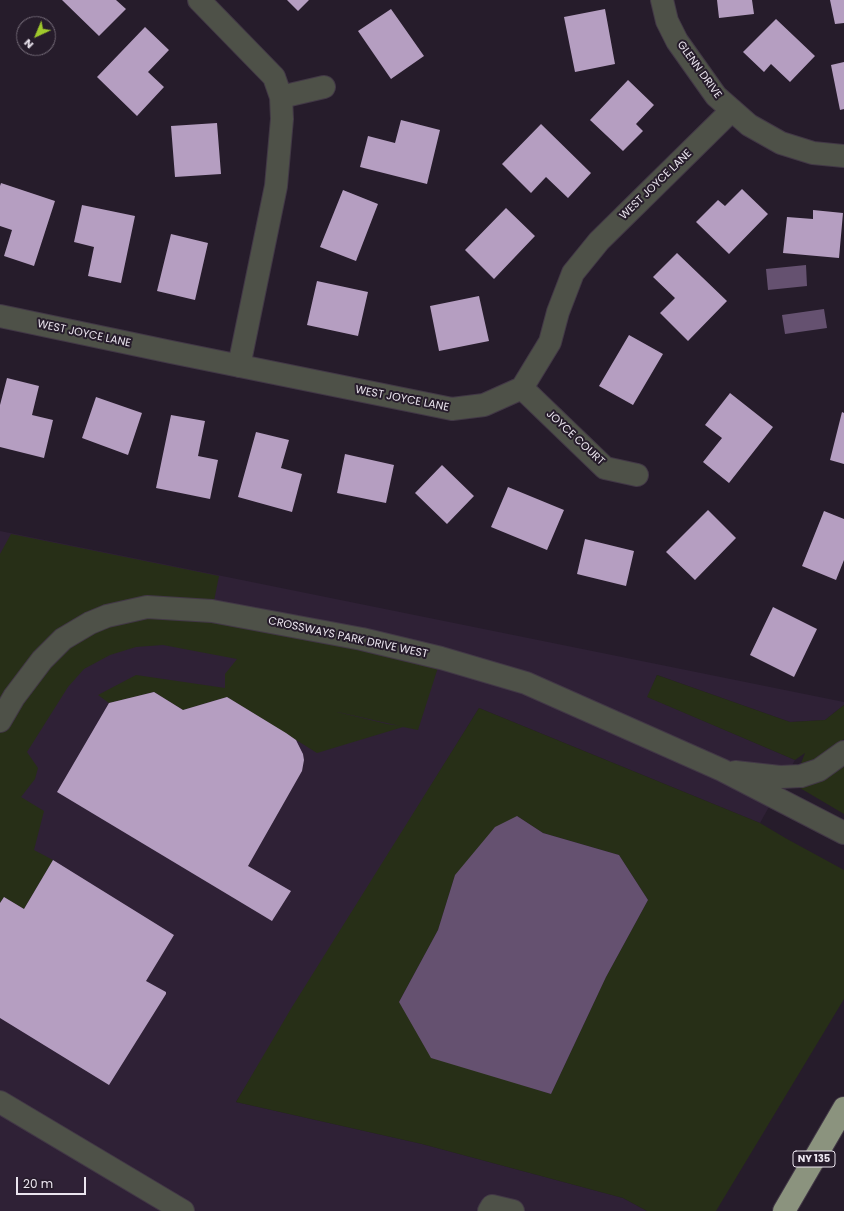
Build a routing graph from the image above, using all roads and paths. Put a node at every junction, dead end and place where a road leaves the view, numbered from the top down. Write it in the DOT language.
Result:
graph roads {
  1 [pos="199,0"];
  2 [pos="662,0"];
  3 [pos="324,87"];
  4 [pos="281,97"];
  5 [pos="732,110"];
  6 [pos="844,156"];
  7 [pos="0,316"];
  8 [pos="239,366"];
  9 [pos="522,388"];
  10 [pos="637,475"];
  11 [pos="0,721"];
  12 [pos="844,752"];
  13 [pos="722,770"];
  14 [pos="844,834"];
  15 [pos="0,1102"];
  16 [pos="844,1108"];
  17 [pos="183,1211"];
  18 [pos="489,1211"];
  19 [pos="513,1211"];
  20 [pos="784,1211"];
  1 -- 4 [label="street"];
  2 -- 5 [label="street, GLENN DRIVE"];
  3 -- 4 [label="street"];
  4 -- 8 [label="street"];
  5 -- 6 [label="street, GLENN DRIVE"];
  5 -- 9 [label="street, WEST JOYCE LANE"];
  7 -- 8 [label="street, WEST JOYCE LANE"];
  8 -- 9 [label="street, WEST JOYCE LANE"];
  9 -- 10 [label="street, JOYCE COURT"];
  11 -- 13 [label="street, CROSSWAYS PARK DRIVE WEST"];
  12 -- 13 [label="street, CROSSWAYS PARK DRIVE WEST"];
  13 -- 14 [label="street, CROSSWAYS PARK DRIVE WEST"];
  15 -- 17 [label="street"];
  16 -- 20 [label="highway, NY 135"];
  18 -- 19 [label="street"];
}
